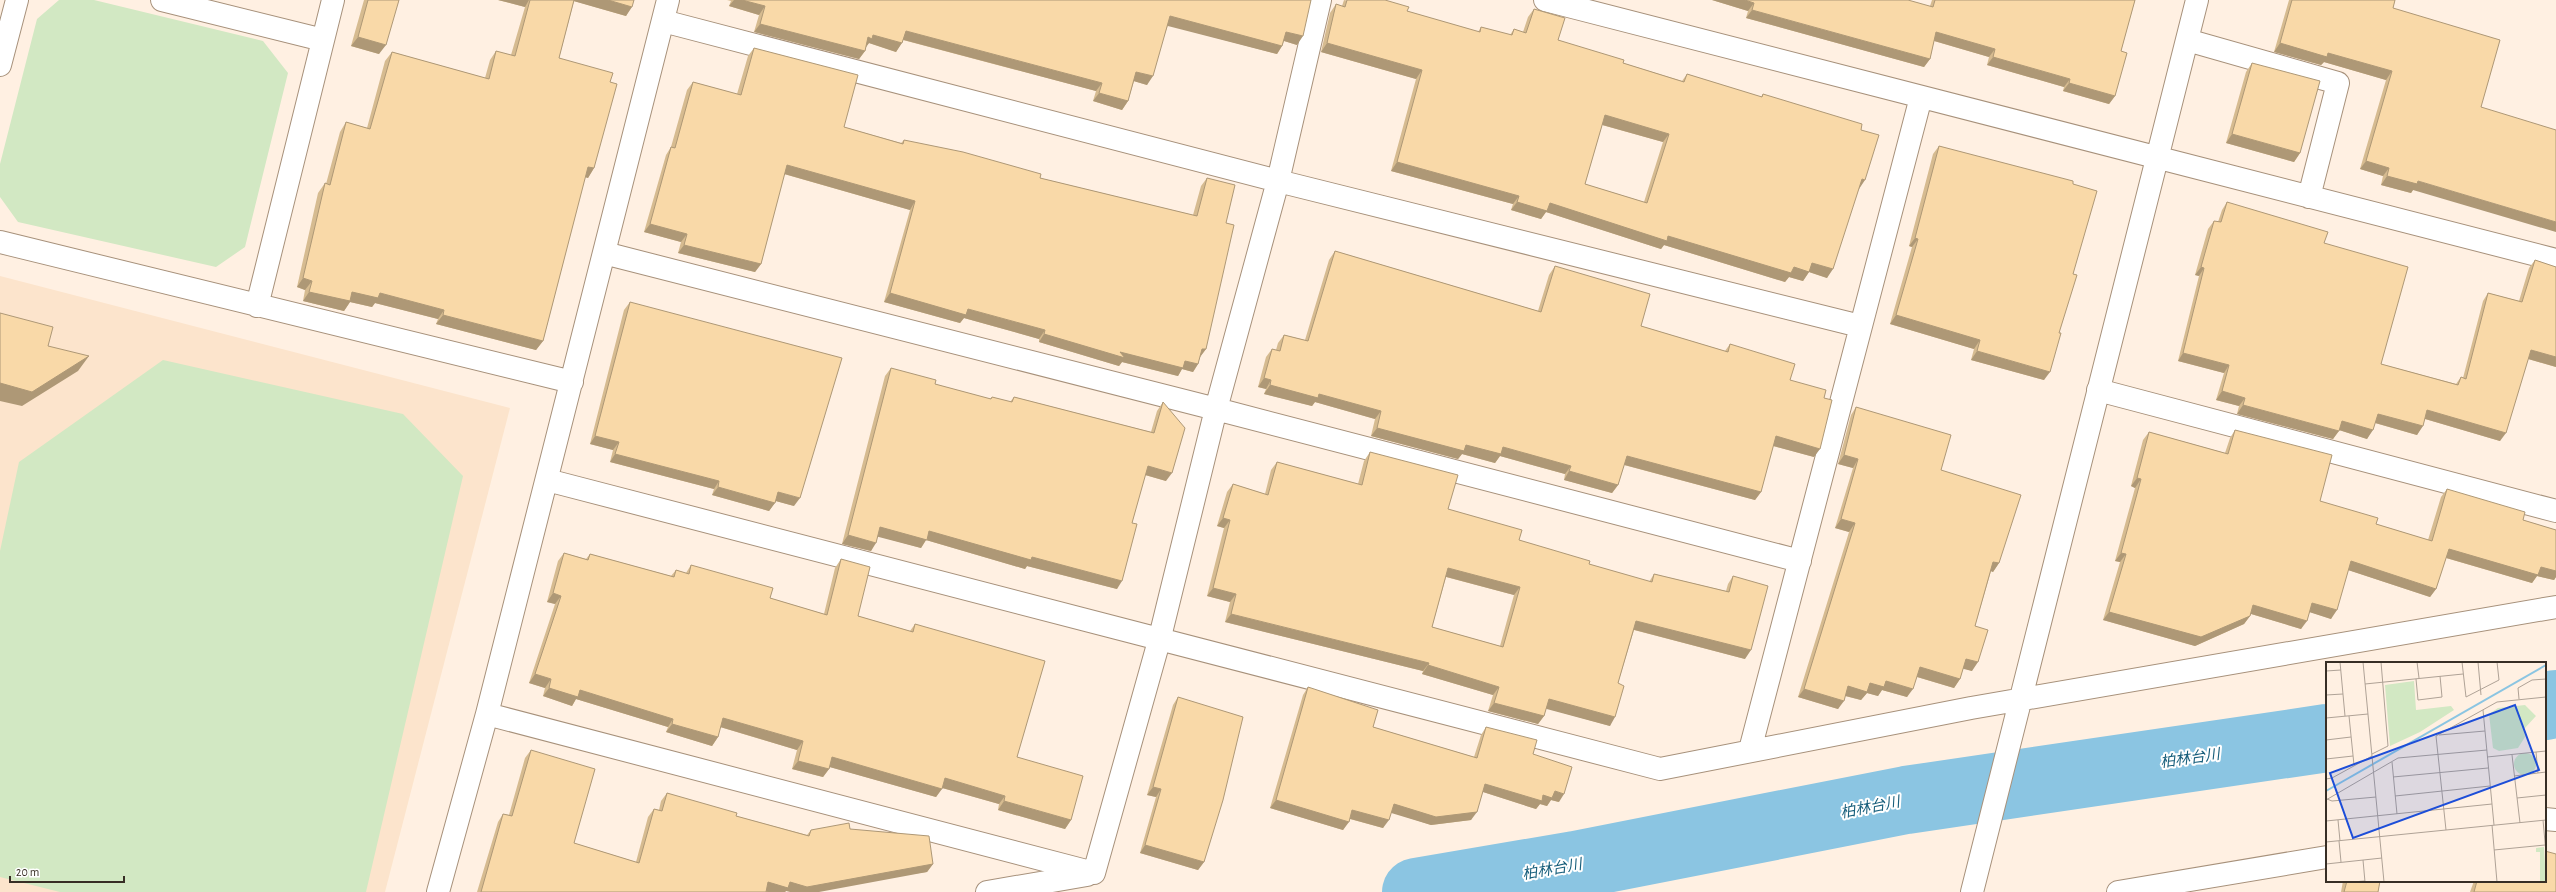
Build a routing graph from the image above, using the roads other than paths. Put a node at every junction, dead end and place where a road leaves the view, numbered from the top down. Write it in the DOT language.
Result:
graph roads {
  1 [pos="17,0"];
  2 [pos="162,0"];
  3 [pos="333,0"];
  4 [pos="668,0"];
  5 [pos="1320,0"];
  6 [pos="1545,0"];
  7 [pos="2197,0"];
  8 [pos="663,21"];
  9 [pos="323,40"];
  10 [pos="2187,40"];
  11 [pos="0,65"];
  12 [pos="1921,97"];
  13 [pos="2157,159"];
  14 [pos="1278,180"];
  15 [pos="2309,198"];
  16 [pos="0,242"];
  17 [pos="604,253"];
  18 [pos="2556,260"];
  19 [pos="256,306"];
  20 [pos="1860,326"];
  21 [pos="572,382"];
  22 [pos="2098,390"];
  23 [pos="1216,409"];
  24 [pos="547,480"];
  25 [pos="2556,511"];
  26 [pos="1800,562"];
  27 [pos="2556,607"];
  28 [pos="1158,641"];
  29 [pos="2020,700"];
  30 [pos="488,714"];
  31 [pos="1750,750"];
  32 [pos="2546,819"];
  33 [pos="2556,820"];
  34 [pos="2326,857"];
  35 [pos="1094,874"];
  36 [pos="2218,884"];
  37 [pos="438,892"];
  38 [pos="987,892"];
  39 [pos="1972,892"];
  40 [pos="2118,892"];
  1 -- 11 [label="street"];
  2 -- 9 [label="street"];
  3 -- 9 [label="street"];
  4 -- 8 [label="street"];
  5 -- 14 [label="street"];
  6 -- 12 [label="street"];
  7 -- 10 [label="street"];
  8 -- 14 [label="street"];
  8 -- 17 [label="street"];
  9 -- 19 [label="street"];
  10 -- 13 [label="street"];
  10 -- 15 [label="street"];
  12 -- 13 [label="street"];
  12 -- 20 [label="street"];
  13 -- 15 [label="street"];
  13 -- 22 [label="street"];
  14 -- 20 [label="street"];
  14 -- 23 [label="street"];
  15 -- 18 [label="street"];
  16 -- 19 [label="street"];
  17 -- 21 [label="street"];
  17 -- 23 [label="street"];
  19 -- 21 [label="street"];
  20 -- 26 [label="street"];
  21 -- 24 [label="street"];
  22 -- 25 [label="street"];
  22 -- 29 [label="street"];
  23 -- 26 [label="street"];
  23 -- 28 [label="street"];
  24 -- 28 [label="street"];
  24 -- 30 [label="street"];
  26 -- 31 [label="street"];
  27 -- 29 [label="street"];
  28 -- 31 [label="street"];
  28 -- 35 [label="street"];
  29 -- 31 [label="street"];
  29 -- 39 [label="street"];
  30 -- 35 [label="street"];
  30 -- 37 [label="street"];
  32 -- 33 [label="street"];
  34 -- 36 [label="street"];
  35 -- 38 [label="street"];
  36 -- 40 [label="street"];
}
